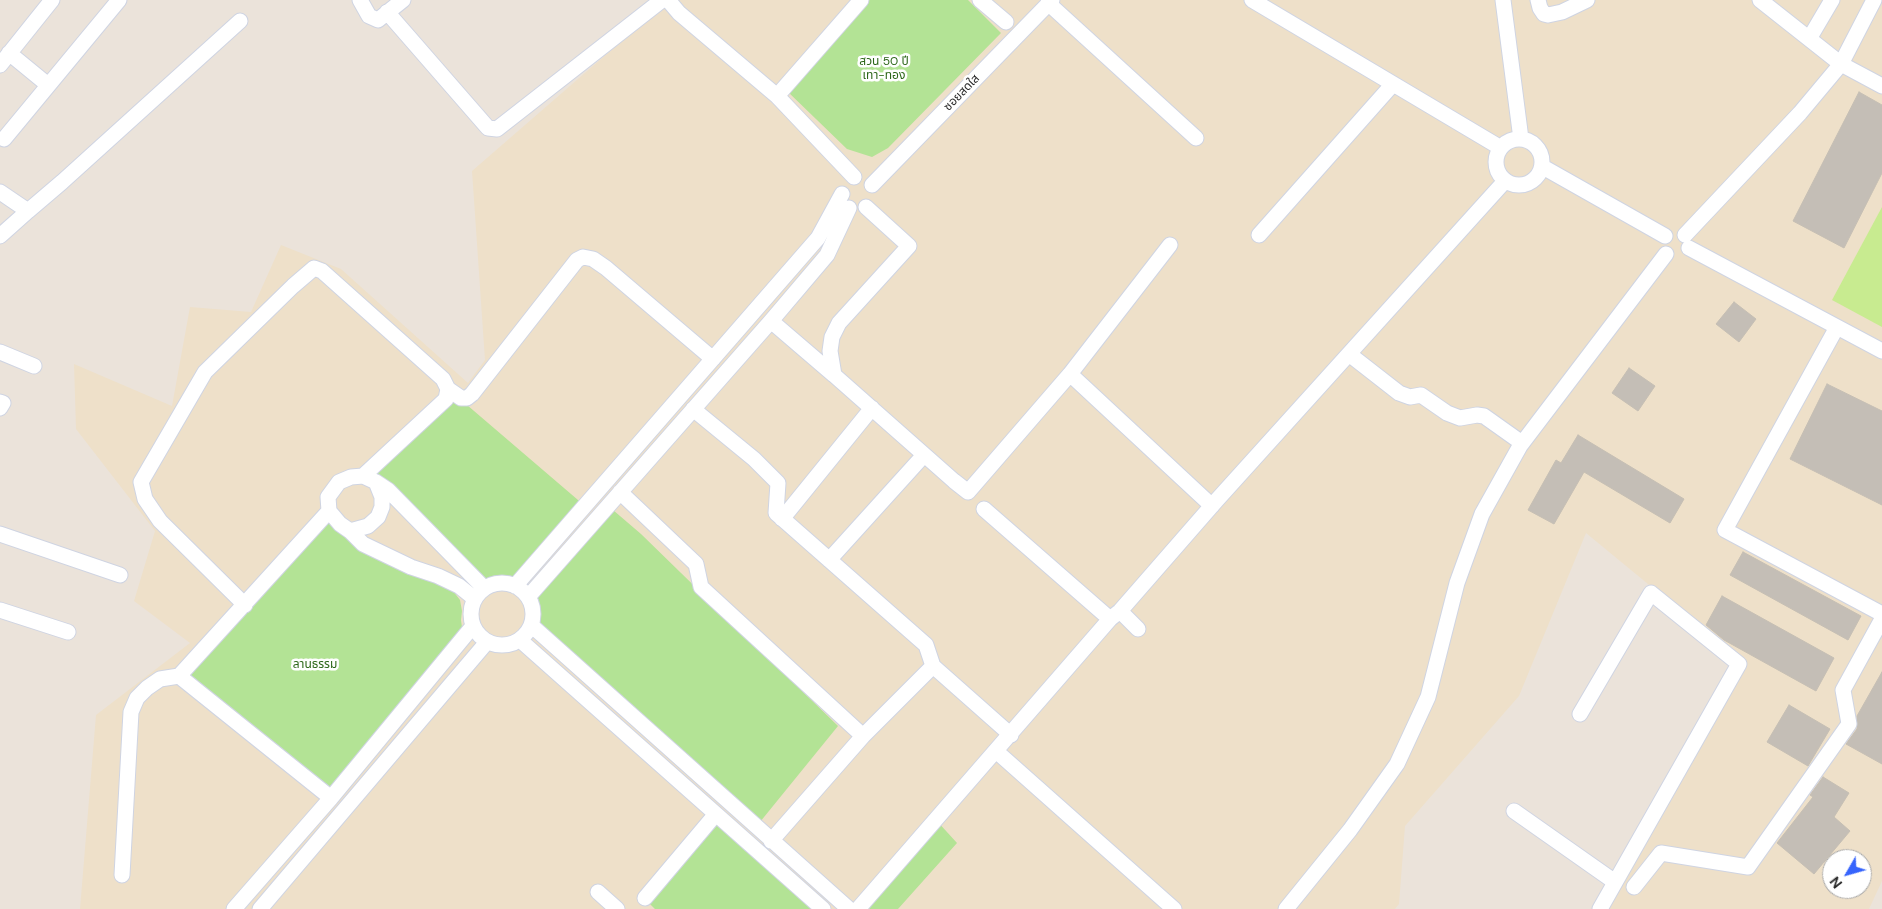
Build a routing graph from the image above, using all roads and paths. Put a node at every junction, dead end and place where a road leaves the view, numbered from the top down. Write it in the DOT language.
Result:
graph roads {
  1 [pos="52,0"];
  2 [pos="119,0"];
  3 [pos="360,0"];
  4 [pos="403,0"];
  5 [pos="662,0"];
  6 [pos="668,0"];
  7 [pos="861,0"];
  8 [pos="980,0"];
  9 [pos="1252,0"];
  10 [pos="1503,0"];
  11 [pos="1538,0"];
  12 [pos="1587,0"];
  13 [pos="1760,0"];
  14 [pos="1832,0"];
  15 [pos="1874,0"];
  16 [pos="1050,2"];
  17 [pos="388,12"];
  18 [pos="240,21"];
  19 [pos="1006,22"];
  20 [pos="1809,39"];
  21 [pos="5,59"];
  22 [pos="1841,64"];
  23 [pos="1393,84"];
  24 [pos="48,85"];
  25 [pos="1882,86"];
  26 [pos="777,96"];
  27 [pos="1196,138"];
  28 [pos="4,139"];
  29 [pos="1520,139"];
  30 [pos="1500,148"];
  31 [pos="1543,167"];
  32 [pos="854,178"];
  33 [pos="1505,181"];
  34 [pos="872,185"];
  35 [pos="0,192"];
  36 [pos="842,194"];
  37 [pos="850,208"];
  38 [pos="866,208"];
  39 [pos="28,211"];
  40 [pos="1259,235"];
  41 [pos="0,236"];
  42 [pos="1665,236"];
  43 [pos="1687,242"];
  44 [pos="1170,244"];
  45 [pos="1666,254"];
  46 [pos="771,321"];
  47 [pos="1837,327"];
  48 [pos="1882,351"];
  49 [pos="0,352"];
  50 [pos="1349,354"];
  51 [pos="712,359"];
  52 [pos="34,366"];
  53 [pos="1070,374"];
  54 [pos="834,375"];
  55 [pos="448,389"];
  56 [pos="0,402"];
  57 [pos="0,408"];
  58 [pos="872,408"];
  59 [pos="693,409"];
  60 [pos="1522,443"];
  61 [pos="924,455"];
  62 [pos="370,479"];
  63 [pos="620,492"];
  64 [pos="1212,506"];
  65 [pos="984,509"];
  66 [pos="330,511"];
  67 [pos="782,519"];
  68 [pos="350,531"];
  69 [pos="0,534"];
  70 [pos="829,560"];
  71 [pos="120,575"];
  72 [pos="516,586"];
  73 [pos="479,594"];
  74 [pos="528,597"];
  75 [pos="245,605"];
  76 [pos="0,610"];
  77 [pos="1882,614"];
  78 [pos="1115,615"];
  79 [pos="1882,619"];
  80 [pos="531,624"];
  81 [pos="473,626"];
  82 [pos="1138,628"];
  83 [pos="68,632"];
  84 [pos="520,640"];
  85 [pos="487,642"];
  86 [pos="933,666"];
  87 [pos="179,676"];
  88 [pos="1580,714"];
  89 [pos="1011,734"];
  90 [pos="863,736"];
  91 [pos="996,751"];
  92 [pos="331,798"];
  93 [pos="1514,811"];
  94 [pos="716,815"];
  95 [pos="771,841"];
  96 [pos="122,875"];
  97 [pos="1615,882"];
  98 [pos="1634,887"];
  99 [pos="598,892"];
  100 [pos="645,898"];
  101 [pos="234,909"];
  102 [pos="260,909"];
  103 [pos="617,909"];
  104 [pos="823,909"];
  105 [pos="849,909"];
  106 [pos="858,909"];
  107 [pos="1174,909"];
  108 [pos="1286,909"];
  109 [pos="1600,909"];
  1 -- 21 [label="street"];
  2 -- 24 [label="street"];
  3 -- 17 [label="street"];
  4 -- 17 [label="street"];
  5 -- 17 [label="street"];
  6 -- 26 [label="street"];
  7 -- 26 [label="street"];
  8 -- 19 [label="street"];
  9 -- 23 [label="street"];
  10 -- 29 [label="street"];
  11 -- 12 [label="street"];
  13 -- 20 [label="street"];
  14 -- 20 [label="street"];
  15 -- 22 [label="street"];
  16 -- 27 [label="street"];
  16 -- 34 [label="street, ซอยสดใส"];
  18 -- 39 [label="street"];
  20 -- 22 [label="street"];
  21 -- 24 [label="street"];
  22 -- 25 [label="street"];
  22 -- 43 [label="street"];
  23 -- 30 [label="street"];
  23 -- 40 [label="street"];
  24 -- 28 [label="street"];
  26 -- 32 [label="street"];
  29 -- 30 [label="street"];
  29 -- 31 [label="street"];
  30 -- 33 [label="street"];
  31 -- 33 [label="street"];
  31 -- 42 [label="street"];
  32 -- 34 [label="street"];
  32 -- 36 [label="street"];
  33 -- 50 [label="street"];
  34 -- 38 [label="street"];
  35 -- 39 [label="street"];
  36 -- 37 [label="street"];
  36 -- 51 [label="street"];
  37 -- 38 [label="street"];
  37 -- 46 [label="street"];
  38 -- 54 [label="street"];
  39 -- 41 [label="street"];
  42 -- 43 [label="street"];
  42 -- 45 [label="street"];
  43 -- 45 [label="street"];
  43 -- 47 [label="street"];
  44 -- 53 [label="street"];
  45 -- 60 [label="street"];
  46 -- 54 [label="street"];
  46 -- 59 [label="street"];
  47 -- 48 [label="street"];
  47 -- 77 [label="street"];
  49 -- 52 [label="street"];
  50 -- 60 [label="street"];
  50 -- 64 [label="street"];
  51 -- 55 [label="street"];
  51 -- 72 [label="street"];
  53 -- 61 [label="street"];
  53 -- 64 [label="street"];
  54 -- 58 [label="street"];
  55 -- 62 [label="street"];
  55 -- 75 [label="street"];
  56 -- 57 [label="street"];
  58 -- 61 [label="street"];
  58 -- 67 [label="street"];
  59 -- 63 [label="street"];
  59 -- 67 [label="street"];
  60 -- 108 [label="street"];
  61 -- 70 [label="street"];
  62 -- 66 [label="street"];
  62 -- 68 [label="street"];
  62 -- 73 [label="street"];
  63 -- 74 [label="street"];
  63 -- 90 [label="street"];
  64 -- 78 [label="street"];
  65 -- 78 [label="street"];
  66 -- 68 [label="street"];
  66 -- 75 [label="street"];
  67 -- 70 [label="street"];
  68 -- 73 [label="street"];
  69 -- 71 [label="street"];
  70 -- 86 [label="street"];
  72 -- 73 [label="street"];
  72 -- 74 [label="street"];
  73 -- 81 [label="street"];
  74 -- 80 [label="street"];
  75 -- 87 [label="street"];
  76 -- 83 [label="street"];
  78 -- 82 [label="street"];
  78 -- 89 [label="street"];
  79 -- 98 [label="street"];
  80 -- 84 [label="street"];
  80 -- 95 [label="street"];
  81 -- 85 [label="street"];
  81 -- 92 [label="street"];
  84 -- 85 [label="street"];
  84 -- 94 [label="street"];
  85 -- 102 [label="street"];
  86 -- 89 [label="street"];
  86 -- 90 [label="street"];
  87 -- 92 [label="street"];
  87 -- 96 [label="street"];
  88 -- 97 [label="street"];
  89 -- 91 [label="street"];
  90 -- 95 [label="street"];
  91 -- 106 [label="street"];
  91 -- 107 [label="street"];
  92 -- 101 [label="street"];
  93 -- 97 [label="street"];
  94 -- 100 [label="street"];
  94 -- 104 [label="street"];
  95 -- 105 [label="street"];
  97 -- 109 [label="street"];
  99 -- 103 [label="street"];
}
